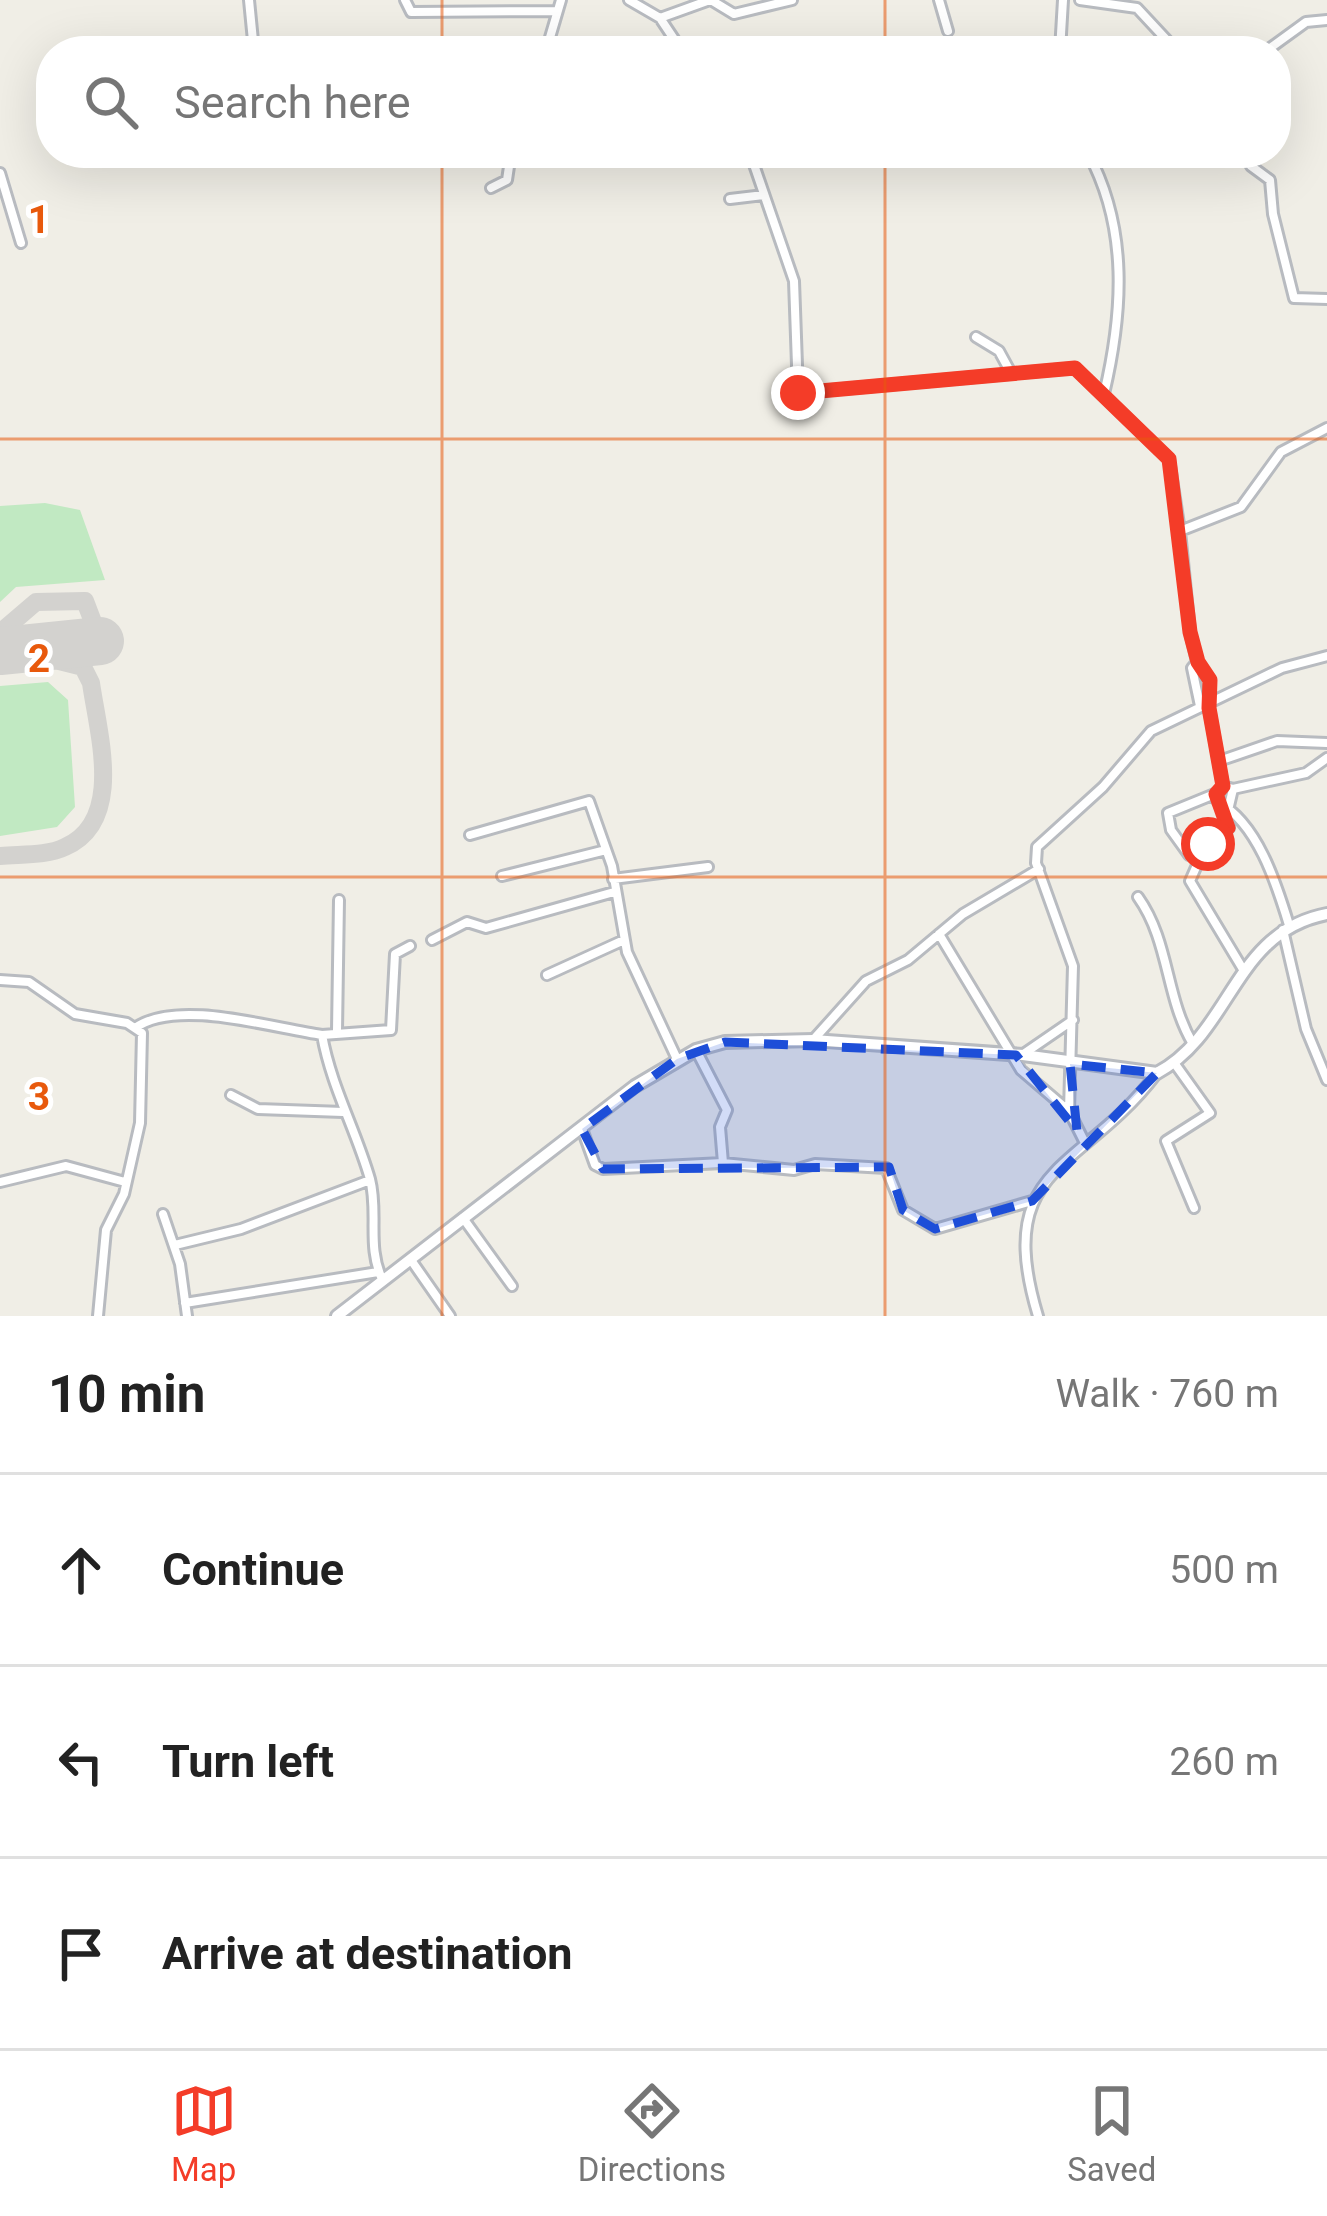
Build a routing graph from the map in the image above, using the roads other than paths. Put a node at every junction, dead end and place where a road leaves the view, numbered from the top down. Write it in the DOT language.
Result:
graph roads {
  1 [pos="249,0"];
  2 [pos="406,0"];
  3 [pos="561,0"];
  4 [pos="629,0"];
  5 [pos="711,0"];
  6 [pos="791,0"];
  7 [pos="939,0"];
  8 [pos="1063,0"];
  9 [pos="1080,0"];
  10 [pos="530,5"];
  11 [pos="557,11"];
  12 [pos="660,18"];
  13 [pos="1327,20"];
  14 [pos="948,31"];
  15 [pos="253,36"];
  16 [pos="550,36"];
  17 [pos="672,36"];
  18 [pos="1061,36"];
  19 [pos="1163,36"];
  20 [pos="1287,36"];
  21 [pos="509,168"];
  22 [pos="755,168"];
  23 [pos="1094,168"];
  24 [pos="1258,168"];
  25 [pos="0,172"];
  26 [pos="491,188"];
  27 [pos="764,195"];
  28 [pos="730,199"];
  29 [pos="21,243"];
  30 [pos="1327,299"];
  31 [pos="976,337"];
  32 [pos="1011,373"];
  33 [pos="1104,396"];
  34 [pos="1327,428"];
  35 [pos="1180,530"];
  36 [pos="1327,656"];
  37 [pos="1198,662"];
  38 [pos="1211,701"];
  39 [pos="1200,706"];
  40 [pos="1327,743"];
  41 [pos="1327,758"];
  42 [pos="1222,760"];
  43 [pos="1224,789"];
  44 [pos="1226,806"];
  45 [pos="470,835"];
  46 [pos="606,850"];
  47 [pos="1201,854"];
  48 [pos="1189,855"];
  49 [pos="708,867"];
  50 [pos="1194,867"];
  51 [pos="1040,868"];
  52 [pos="502,876"];
  53 [pos="613,879"];
  54 [pos="614,892"];
  55 [pos="1138,896"];
  56 [pos="339,900"];
  57 [pos="1327,914"];
  58 [pos="1286,926"];
  59 [pos="939,934"];
  60 [pos="432,940"];
  61 [pos="624,940"];
  62 [pos="410,946"];
  63 [pos="1244,971"];
  64 [pos="547,975"];
  65 [pos="0,980"];
  66 [pos="1075,1019"];
  67 [pos="135,1028"];
  68 [pos="338,1031"];
  69 [pos="322,1035"];
  70 [pos="813,1040"];
  71 [pos="1193,1045"];
  72 [pos="696,1050"];
  73 [pos="1019,1055"];
  74 [pos="677,1059"];
  75 [pos="1070,1064"];
  76 [pos="1175,1064"];
  77 [pos="1157,1073"];
  78 [pos="1327,1080"];
  79 [pos="231,1095"];
  80 [pos="1070,1111"];
  81 [pos="343,1112"];
  82 [pos="582,1130"];
  83 [pos="1084,1141"];
  84 [pos="724,1163"];
  85 [pos="370,1180"];
  86 [pos="0,1182"];
  87 [pos="125,1182"];
  88 [pos="1032,1201"];
  89 [pos="1193,1208"];
  90 [pos="163,1214"];
  91 [pos="462,1217"];
  92 [pos="175,1245"];
  93 [pos="410,1260"];
  94 [pos="381,1277"];
  95 [pos="512,1286"];
  96 [pos="185,1303"];
  97 [pos="98,1316"];
  98 [pos="187,1316"];
  99 [pos="338,1316"];
  100 [pos="450,1316"];
  101 [pos="1038,1316"];
  1 -- 15 [label="street"];
  2 -- 10 [label="street"];
  3 -- 11 [label="street"];
  4 -- 12 [label="street"];
  5 -- 6 [label="street"];
  5 -- 12 [label="street"];
  7 -- 14 [label="street"];
  8 -- 18 [label="street"];
  9 -- 19 [label="street"];
  10 -- 11 [label="street"];
  11 -- 16 [label="street"];
  12 -- 17 [label="street"];
  13 -- 20 [label="street"];
  21 -- 26 [label="street"];
  22 -- 27 [label="street"];
  23 -- 33 [label="street"];
  24 -- 30 [label="street"];
  25 -- 29 [label="street"];
  27 -- 28 [label="street"];
  27 -- 32 [label="street"];
  31 -- 32 [label="street"];
  32 -- 33 [label="street"];
  33 -- 35 [label="street"];
  34 -- 35 [label="street"];
  35 -- 37 [label="street"];
  36 -- 38 [label="street"];
  37 -- 38 [label="street"];
  37 -- 39 [label="street"];
  38 -- 39 [label="street"];
  38 -- 42 [label="street"];
  39 -- 51 [label="street"];
  40 -- 42 [label="street"];
  41 -- 43 [label="street"];
  42 -- 43 [label="street"];
  43 -- 44 [label="street"];
  43 -- 44 [label="street"];
  43 -- 48 [label="street"];
  44 -- 47 [label="street"];
  44 -- 58 [label="street"];
  45 -- 46 [label="street"];
  46 -- 52 [label="street"];
  46 -- 53 [label="street"];
  47 -- 48 [label="street"];
  47 -- 50 [label="street"];
  48 -- 50 [label="street"];
  49 -- 53 [label="street"];
  50 -- 63 [label="street"];
  51 -- 59 [label="street"];
  51 -- 66 [label="street"];
  53 -- 54 [label="street"];
  54 -- 60 [label="street"];
  54 -- 61 [label="street"];
  55 -- 71 [label="street"];
  56 -- 68 [label="street"];
  57 -- 58 [label="street"];
  58 -- 63 [label="street"];
  58 -- 78 [label="street"];
  59 -- 70 [label="street"];
  59 -- 73 [label="street"];
  61 -- 64 [label="street"];
  61 -- 74 [label="street"];
  62 -- 68 [label="street"];
  63 -- 71 [label="street"];
  65 -- 67 [label="street"];
  66 -- 73 [label="street"];
  66 -- 75 [label="street"];
  67 -- 69 [label="street"];
  67 -- 87 [label="street"];
  68 -- 69 [label="street"];
  69 -- 81 [label="street"];
  70 -- 72 [label="street"];
  70 -- 73 [label="street"];
  71 -- 76 [label="street"];
  72 -- 74 [label="street"];
  72 -- 84 [label="street"];
  73 -- 75 [label="street"];
  73 -- 80 [label="street"];
  74 -- 82 [label="street"];
  75 -- 77 [label="street"];
  75 -- 80 [label="street"];
  76 -- 77 [label="street"];
  76 -- 89 [label="street"];
  77 -- 83 [label="street"];
  79 -- 81 [label="street"];
  80 -- 83 [label="street"];
  81 -- 85 [label="street"];
  82 -- 84 [label="street"];
  82 -- 91 [label="street"];
  83 -- 88 [label="street"];
  84 -- 88 [label="street"];
  85 -- 92 [label="street"];
  85 -- 94 [label="street"];
  86 -- 87 [label="street"];
  87 -- 97 [label="street"];
  88 -- 101 [label="street"];
  90 -- 92 [label="street"];
  91 -- 93 [label="street"];
  91 -- 95 [label="street"];
  92 -- 96 [label="street"];
  93 -- 94 [label="street"];
  93 -- 100 [label="street"];
  94 -- 96 [label="street"];
  94 -- 99 [label="street"];
  96 -- 98 [label="street"];
}
